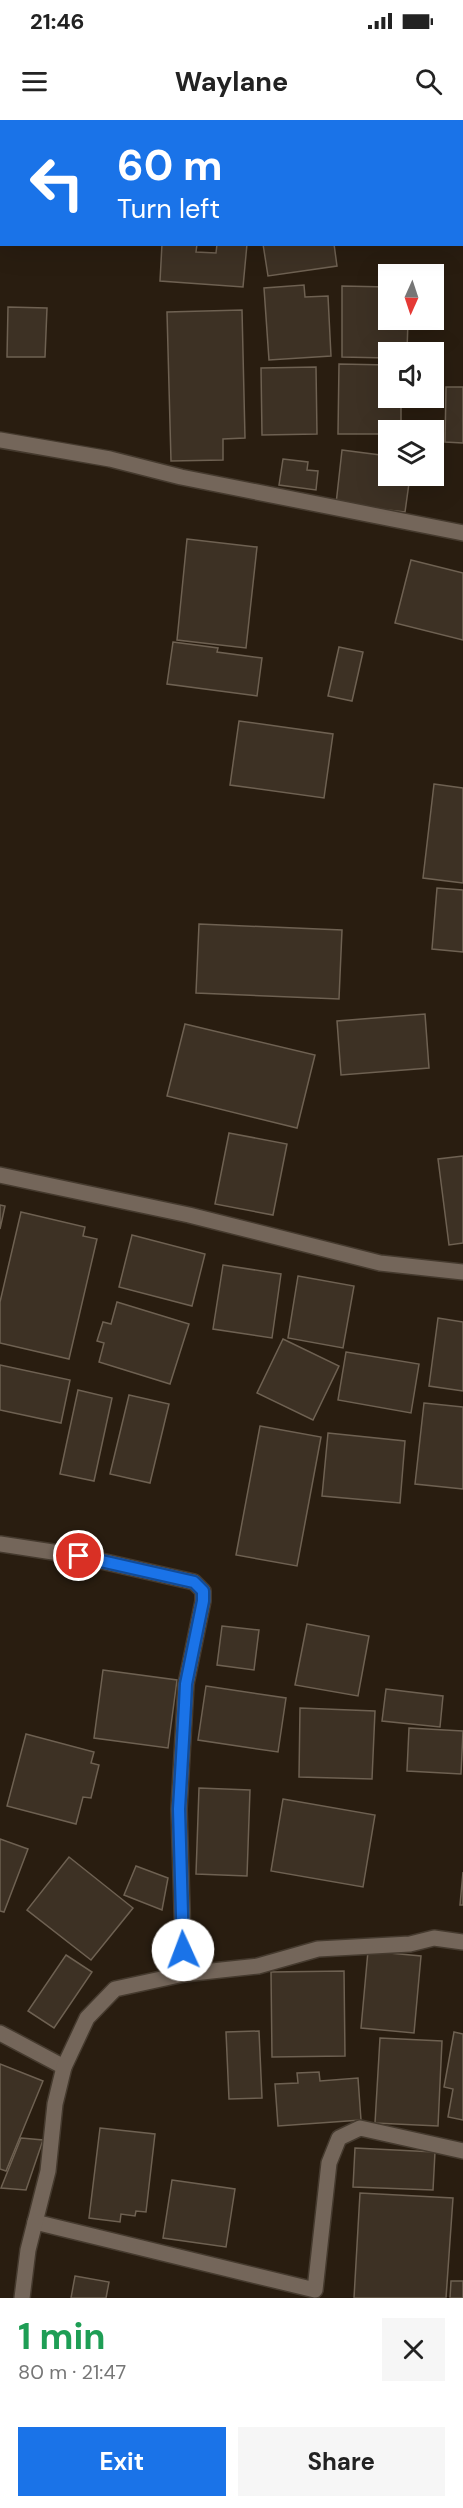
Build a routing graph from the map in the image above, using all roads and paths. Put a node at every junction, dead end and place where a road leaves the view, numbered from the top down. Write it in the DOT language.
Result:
graph roads {
  1 [pos="0,440"];
  2 [pos="463,533"];
  3 [pos="0,1175"];
  4 [pos="463,1272"];
  5 [pos="0,1544"];
  6 [pos="463,1942"];
  7 [pos="184,1974"];
  8 [pos="0,2033"];
  9 [pos="64,2067"];
  10 [pos="463,2151"];
  11 [pos="35,2222"];
  12 [pos="316,2294"];
  13 [pos="22,2298"];
  1 -- 2 [label="street"];
  3 -- 4 [label="street"];
  5 -- 7 [label="street"];
  6 -- 7 [label="street"];
  7 -- 9 [label="street"];
  8 -- 9 [label="street"];
  9 -- 11 [label="street"];
  10 -- 12 [label="street"];
  11 -- 12 [label="street"];
  11 -- 13 [label="street"];
}
